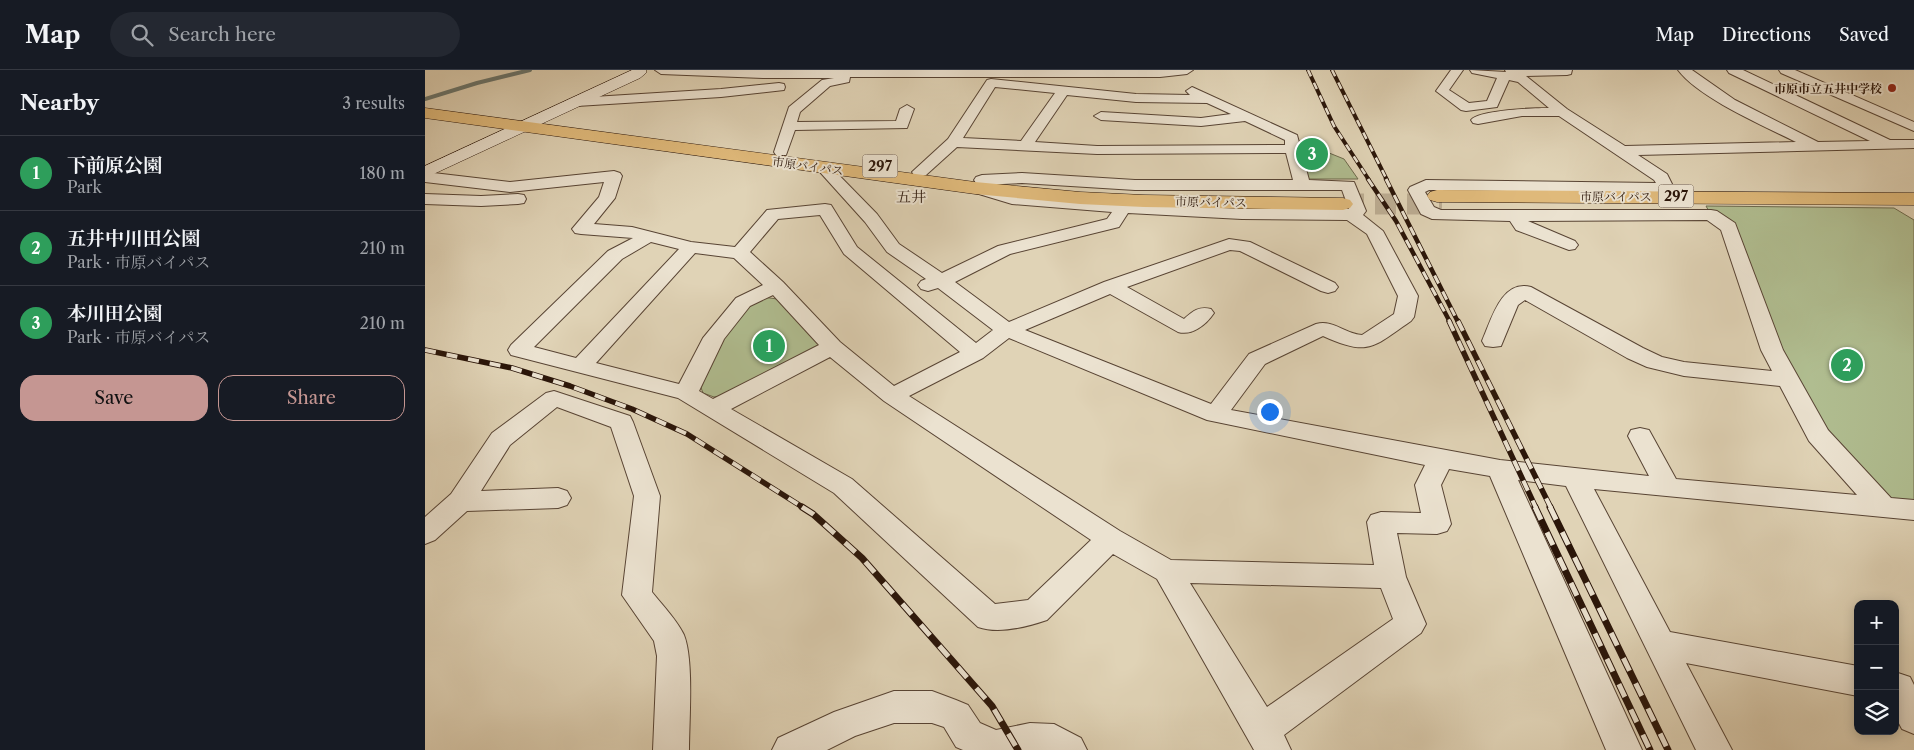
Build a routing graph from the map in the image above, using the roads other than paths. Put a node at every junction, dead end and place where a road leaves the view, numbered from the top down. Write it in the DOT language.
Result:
graph roads {
  1 [pos="639,70"];
  2 [pos="655,70"];
  3 [pos="661,70"];
  4 [pos="1187,70"];
  5 [pos="1457,70"];
  6 [pos="1476,70"];
  7 [pos="1684,70"];
  8 [pos="1733,70"];
  9 [pos="1785,70"];
  10 [pos="1567,71"];
  11 [pos="1160,72"];
  12 [pos="861,74"];
  13 [pos="1512,74"];
  14 [pos="822,87"];
  15 [pos="854,90"];
  16 [pos="1063,91"];
  17 [pos="1840,95"];
  18 [pos="1206,99"];
  19 [pos="1792,99"];
  20 [pos="1773,101"];
  21 [pos="577,102"];
  22 [pos="1753,103"];
  23 [pos="1734,104"];
  24 [pos="425,105"];
  25 [pos="872,108"];
  26 [pos="907,109"];
  27 [pos="1562,112"];
  28 [pos="425,113"];
  29 [pos="1101,116"];
  30 [pos="1249,116"];
  31 [pos="1478,120"];
  32 [pos="529,124"];
  33 [pos="864,125"];
  34 [pos="789,126"];
  35 [pos="1914,127"];
  36 [pos="953,142"];
  37 [pos="1914,144"];
  38 [pos="1890,145"];
  39 [pos="1025,146"];
  40 [pos="1816,146"];
  41 [pos="781,152"];
  42 [pos="1623,152"];
  43 [pos="1294,156"];
  44 [pos="824,168"];
  45 [pos="920,172"];
  46 [pos="425,173"];
  47 [pos="425,177"];
  48 [pos="979,184"];
  49 [pos="1302,184"];
  50 [pos="1914,198"];
  51 [pos="528,199"];
  52 [pos="426,200"];
  53 [pos="1344,205"];
  54 [pos="1123,208"];
  55 [pos="1914,208"];
  56 [pos="1515,216"];
  57 [pos="649,236"];
  58 [pos="1569,245"];
  59 [pos="691,247"];
  60 [pos="740,253"];
  61 [pos="941,281"];
  62 [pos="776,286"];
  63 [pos="1111,286"];
  64 [pos="1328,288"];
  65 [pos="902,293"];
  66 [pos="1204,313"];
  67 [pos="1007,330"];
  68 [pos="1493,341"];
  69 [pos="832,347"];
  70 [pos="975,353"];
  71 [pos="582,365"];
  72 [pos="1788,380"];
  73 [pos="686,392"];
  74 [pos="892,396"];
  75 [pos="712,409"];
  76 [pos="1215,415"];
  77 [pos="1640,436"];
  78 [pos="1441,459"];
  79 [pos="1500,469"];
  80 [pos="1575,477"];
  81 [pos="1668,488"];
  82 [pos="558,498"];
  83 [pos="460,501"];
  84 [pos="1883,507"];
  85 [pos="1914,510"];
  86 [pos="425,533"];
  87 [pos="1110,539"];
  88 [pos="1167,571"];
  89 [pos="1391,578"];
  90 [pos="1661,644"];
  91 [pos="1854,680"];
  92 [pos="1902,688"];
  93 [pos="1914,718"];
  94 [pos="1268,740"];
  95 [pos="671,750"];
  96 [pos="790,750"];
  97 [pos="1069,750"];
  98 [pos="1624,750"];
  99 [pos="1714,750"];
  1 -- 2 [label="street"];
  1 -- 21 [label="street"];
  3 -- 12 [label="street"];
  4 -- 11 [label="street"];
  5 -- 13 [label="street"];
  6 -- 13 [label="street"];
  7 -- 23 [label="street"];
  8 -- 19 [label="street"];
  9 -- 17 [label="street"];
  10 -- 13 [label="street"];
  11 -- 12 [label="street"];
  11 -- 18 [label="street"];
  12 -- 14 [label="street"];
  13 -- 27 [label="street"];
  14 -- 15 [label="street"];
  14 -- 21 [label="street"];
  14 -- 34 [label="street"];
  16 -- 18 [label="street"];
  16 -- 36 [label="street"];
  16 -- 39 [label="street"];
  17 -- 19 [label="street"];
  17 -- 35 [label="street"];
  18 -- 30 [label="street"];
  19 -- 20 [label="street"];
  19 -- 38 [label="street"];
  21 -- 32 [label="street"];
  22 -- 23 [label="street"];
  23 -- 40 [label="street"];
  24 -- 32 [label="highway, 市原バイパス / 297"];
  25 -- 33 [label="street"];
  26 -- 33 [label="street"];
  27 -- 31 [label="street"];
  27 -- 42 [label="street"];
  28 -- 32 [label="highway, 市原バイパス / 297"];
  29 -- 30 [label="street"];
  30 -- 43 [label="street"];
  32 -- 41 [label="highway, 市原バイパス / 297"];
  32 -- 44 [label="highway, 市原バイパス / 297"];
  32 -- 46 [label="street"];
  33 -- 34 [label="street"];
  34 -- 41 [label="street"];
  36 -- 39 [label="street"];
  36 -- 45 [label="street"];
  37 -- 38 [label="street"];
  38 -- 40 [label="street"];
  39 -- 43 [label="street"];
  40 -- 42 [label="street"];
  41 -- 45 [label="highway, 市原バイパス / 297"];
  42 -- 56 [label="street"];
  43 -- 49 [label="street"];
  44 -- 48 [label="highway, 市原バイパス / 297"];
  44 -- 61 [label="street"];
  45 -- 48 [label="highway, 市原バイパス / 297"];
  47 -- 57 [label="street"];
  48 -- 49 [label="street"];
  48 -- 53 [label="highway, 市原バイパス / 297"];
  48 -- 54 [label="street"];
  49 -- 53 [label="street"];
  50 -- 55 [label="highway, 市原バイパス / 297"];
  51 -- 52 [label="street"];
  53 -- 54 [label="street"];
  53 -- 76 [label="street"];
  54 -- 61 [label="street"];
  56 -- 58 [label="street"];
  56 -- 72 [label="street"];
  57 -- 59 [label="street"];
  57 -- 71 [label="street"];
  59 -- 60 [label="street"];
  59 -- 71 [label="street"];
  60 -- 62 [label="street"];
  60 -- 65 [label="street"];
  61 -- 65 [label="street"];
  61 -- 67 [label="street"];
  62 -- 69 [label="street"];
  62 -- 73 [label="street"];
  63 -- 64 [label="street"];
  63 -- 66 [label="street"];
  63 -- 67 [label="street"];
  65 -- 70 [label="street"];
  67 -- 70 [label="street"];
  67 -- 76 [label="street"];
  68 -- 72 [label="street"];
  69 -- 74 [label="street"];
  69 -- 75 [label="street"];
  70 -- 74 [label="street"];
  71 -- 73 [label="street"];
  72 -- 84 [label="street"];
  73 -- 75 [label="street"];
  74 -- 87 [label="street"];
  75 -- 87 [label="street"];
  76 -- 78 [label="street"];
  77 -- 81 [label="street"];
  78 -- 79 [label="street"];
  78 -- 89 [label="street"];
  79 -- 80 [label="street"];
  79 -- 98 [label="street"];
  80 -- 81 [label="street"];
  80 -- 90 [label="street"];
  81 -- 84 [label="street"];
  82 -- 83 [label="street"];
  83 -- 86 [label="street"];
  83 -- 95 [label="street"];
  84 -- 85 [label="street"];
  87 -- 88 [label="street"];
  88 -- 89 [label="street"];
  88 -- 94 [label="street"];
  89 -- 94 [label="street"];
  90 -- 91 [label="street"];
  90 -- 99 [label="street"];
  92 -- 93 [label="street"];
  96 -- 97 [label="street"];
}
